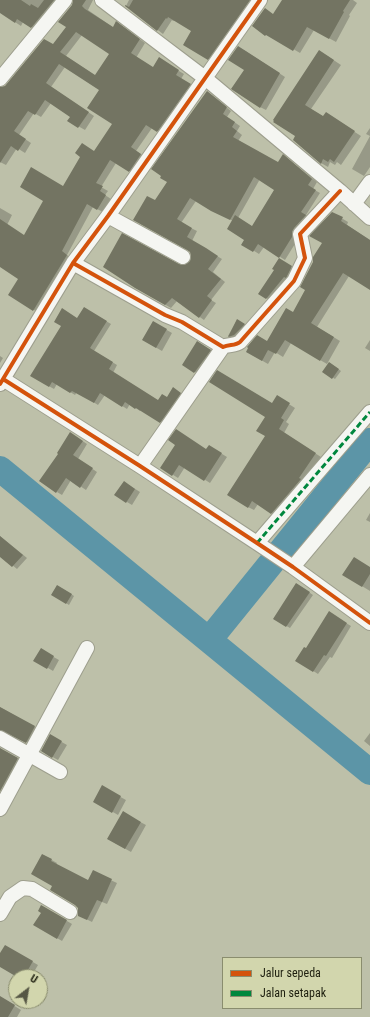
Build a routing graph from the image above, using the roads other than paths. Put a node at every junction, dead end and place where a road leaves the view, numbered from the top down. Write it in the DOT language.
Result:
graph roads {
  1 [pos="65,0"];
  2 [pos="102,0"];
  3 [pos="260,0"];
  4 [pos="205,78"];
  5 [pos="0,79"];
  6 [pos="370,182"];
  7 [pos="340,191"];
  8 [pos="354,204"];
  9 [pos="108,216"];
  10 [pos="370,218"];
  11 [pos="183,258"];
  12 [pos="73,263"];
  13 [pos="223,347"];
  14 [pos="2,381"];
  15 [pos="370,412"];
  16 [pos="140,466"];
  17 [pos="370,475"];
  18 [pos="259,544"];
  19 [pos="289,564"];
  20 [pos="370,623"];
  21 [pos="87,648"];
  22 [pos="0,738"];
  23 [pos="29,754"];
  24 [pos="60,772"];
  25 [pos="0,809"];
  26 [pos="70,912"];
  27 [pos="0,914"];
  1 -- 5 [label="street"];
  2 -- 4 [label="street"];
  3 -- 4 [label="street"];
  4 -- 7 [label="street"];
  4 -- 9 [label="street"];
  6 -- 8 [label="street"];
  7 -- 8 [label="street"];
  7 -- 13 [label="street"];
  8 -- 10 [label="street"];
  9 -- 11 [label="street"];
  9 -- 12 [label="street"];
  12 -- 13 [label="street"];
  12 -- 14 [label="street"];
  13 -- 16 [label="street"];
  14 -- 16 [label="street"];
  15 -- 18 [label="street"];
  16 -- 18 [label="street"];
  17 -- 19 [label="street"];
  18 -- 19 [label="street"];
  19 -- 20 [label="street"];
  21 -- 23 [label="street"];
  22 -- 23 [label="street"];
  23 -- 24 [label="street"];
  23 -- 25 [label="street"];
  26 -- 27 [label="street"];
}
